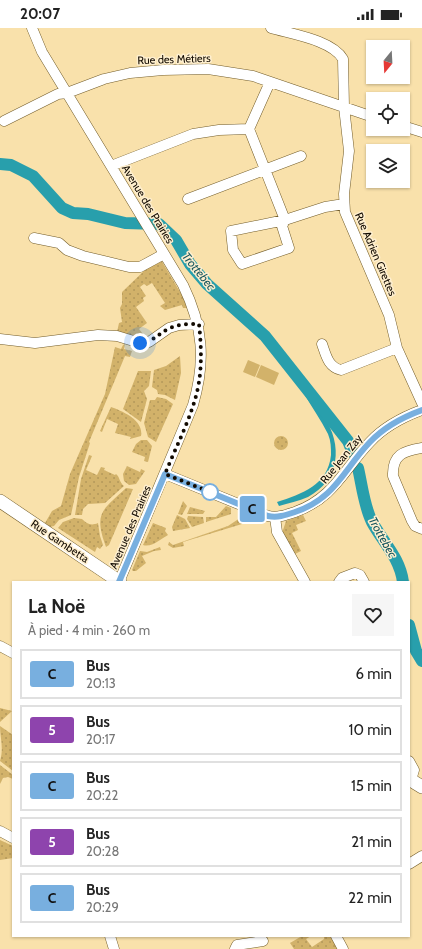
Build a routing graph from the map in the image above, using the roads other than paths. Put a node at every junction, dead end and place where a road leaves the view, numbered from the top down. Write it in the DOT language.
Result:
graph roads {
  1 [pos="32,28"];
  2 [pos="271,28"];
  3 [pos="270,82"];
  4 [pos="67,93"];
  5 [pos="344,107"];
  6 [pos="366,115"];
  7 [pos="4,121"];
  8 [pos="410,128"];
  9 [pos="249,129"];
  10 [pos="422,132"];
  11 [pos="301,156"];
  12 [pos="111,166"];
  13 [pos="266,170"];
  14 [pos="188,199"];
  15 [pos="344,204"];
  16 [pos="285,220"];
  17 [pos="34,238"];
  18 [pos="164,254"];
  19 [pos="199,324"];
  20 [pos="0,338"];
  21 [pos="322,344"];
  22 [pos="397,348"];
  23 [pos="422,403"];
  24 [pos="422,410"];
  25 [pos="422,448"];
  26 [pos="165,474"];
  27 [pos="0,501"];
  28 [pos="275,517"];
  29 [pos="422,528"];
  30 [pos="119,581"];
  31 [pos="120,581"];
  32 [pos="304,581"];
  33 [pos="340,581"];
  34 [pos="363,581"];
  35 [pos="0,646"];
  36 [pos="12,652"];
  37 [pos="410,763"];
  38 [pos="410,779"];
  39 [pos="422,787"];
  40 [pos="0,832"];
  41 [pos="12,838"];
  42 [pos="422,856"];
  43 [pos="410,863"];
  44 [pos="110,937"];
  45 [pos="337,937"];
  46 [pos="263,942"];
  47 [pos="114,949"];
  48 [pos="235,949"];
  49 [pos="343,949"];
  1 -- 4 [label="street, Avenue des Prairies"];
  2 -- 5 [label="street, Rue Adrien Girettes"];
  3 -- 4 [label="street, Rue des Métiers"];
  3 -- 5 [label="street, Rue des Métiers"];
  3 -- 9 [label="street"];
  4 -- 7 [label="street, Rue des Métiers"];
  4 -- 12 [label="street, Avenue des Prairies"];
  5 -- 6 [label="street, Rue des Métiers"];
  5 -- 15 [label="street, Rue Adrien Girettes"];
  8 -- 10 [label="street"];
  9 -- 12 [label="street"];
  9 -- 13 [label="street"];
  11 -- 13 [label="street"];
  12 -- 18 [label="street, Avenue des Prairies"];
  13 -- 14 [label="street"];
  13 -- 16 [label="street"];
  15 -- 16 [label="street"];
  15 -- 22 [label="street, Rue Adrien Girettes"];
  16 -- 16 [label="street"];
  17 -- 18 [label="street"];
  18 -- 19 [label="street, Avenue des Prairies"];
  19 -- 20 [label="street"];
  19 -- 26 [label="street, Avenue des Prairies"];
  21 -- 22 [label="street"];
  22 -- 23 [label="street, Rue Adrien Girettes"];
  24 -- 28 [label="street, Rue Jean Zay"];
  25 -- 29 [label="street"];
  26 -- 28 [label="street"];
  26 -- 31 [label="street, Avenue des Prairies"];
  27 -- 30 [label="main road, Rue Gambetta"];
  28 -- 32 [label="street"];
  33 -- 34 [label="street"];
  35 -- 36 [label="street"];
  37 -- 38 [label="street"];
  38 -- 39 [label="main road"];
  40 -- 41 [label="street"];
  42 -- 43 [label="street"];
  44 -- 47 [label="street"];
  45 -- 49 [label="street"];
  46 -- 48 [label="street"];
}
